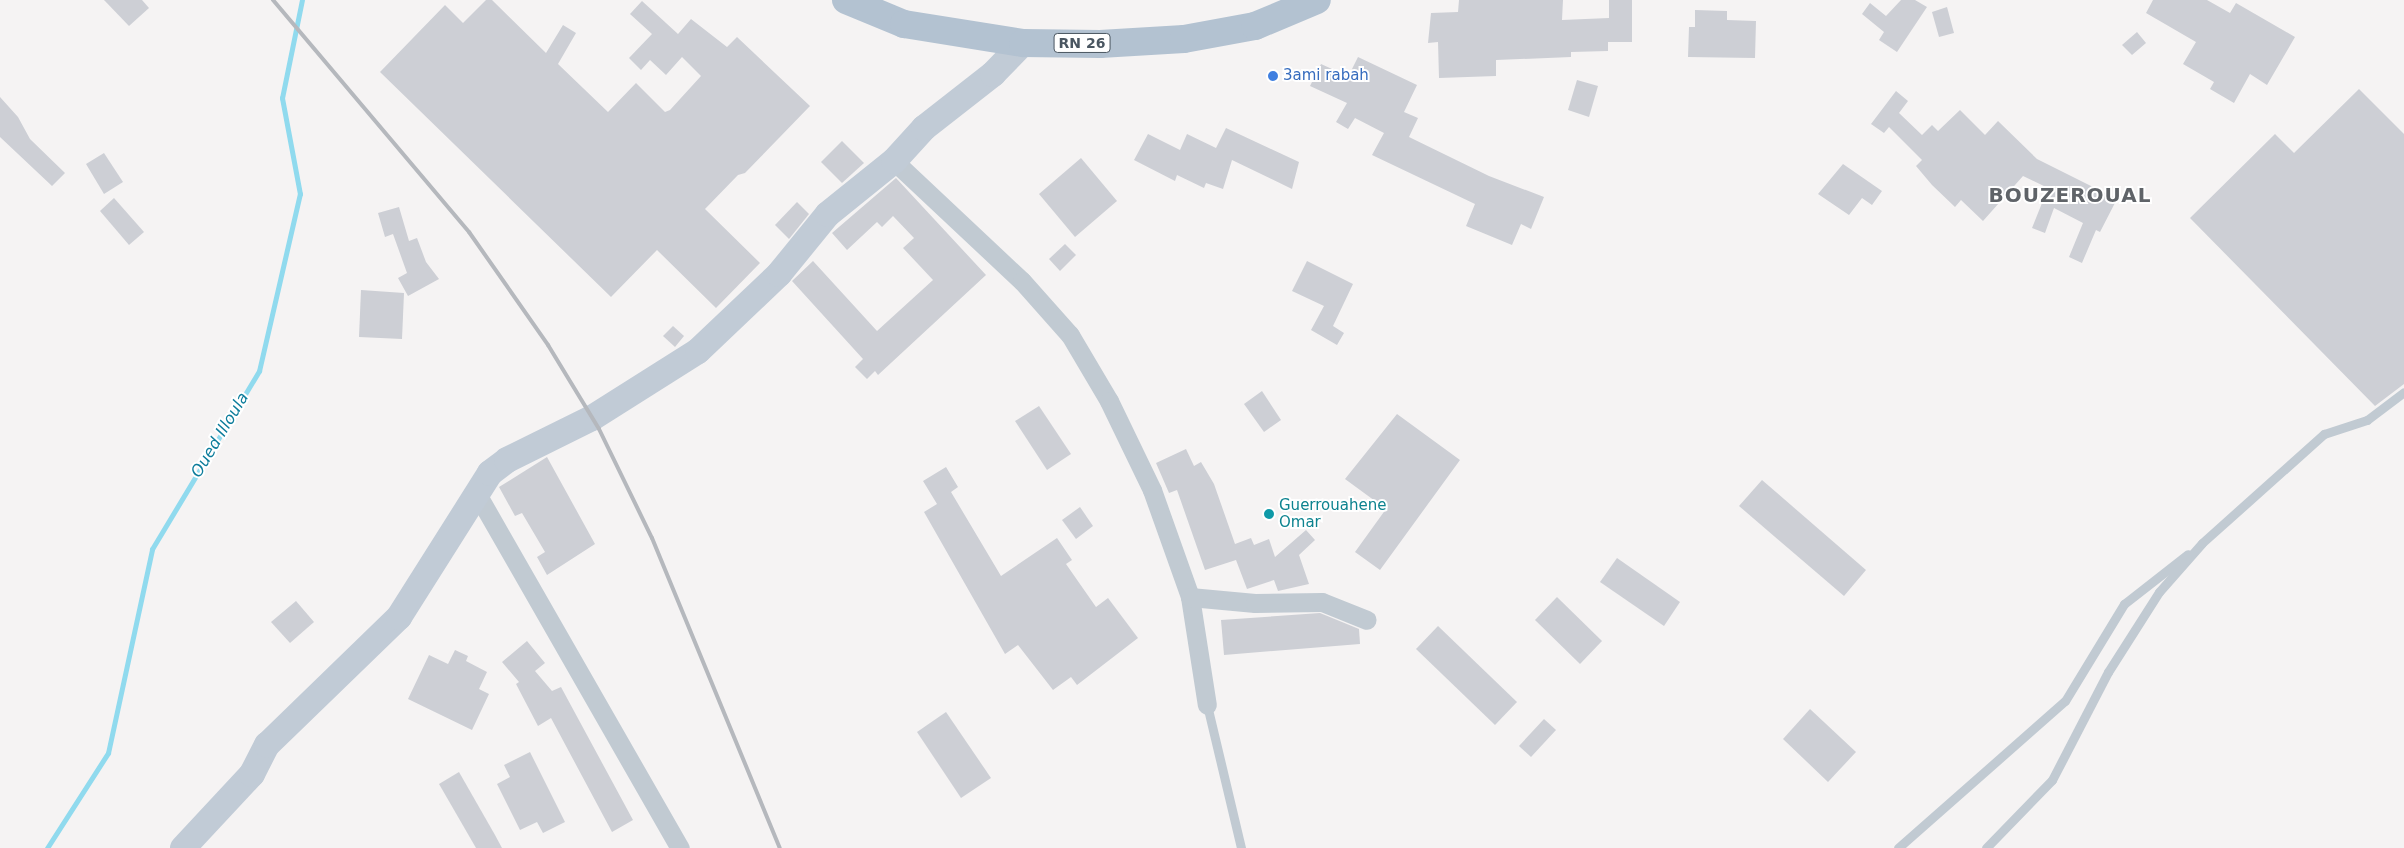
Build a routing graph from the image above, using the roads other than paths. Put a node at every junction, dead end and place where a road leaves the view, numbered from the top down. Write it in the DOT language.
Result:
graph roads {
  1 [pos="846,0"];
  2 [pos="1317,0"];
  3 [pos="1023,43"];
  4 [pos="894,161"];
  5 [pos="2404,392"];
  6 [pos="477,494"];
  7 [pos="2202,543"];
  8 [pos="1190,597"];
  9 [pos="1367,620"];
  10 [pos="1207,705"];
  11 [pos="189,846"];
  12 [pos="680,848"];
  13 [pos="1241,848"];
  14 [pos="1898,848"];
  15 [pos="1986,848"];
  1 -- 3 [label="main road, RN 26"];
  2 -- 3 [label="main road, RN 26"];
  3 -- 4 [label="street"];
  4 -- 6 [label="street"];
  4 -- 8 [label="street"];
  5 -- 7 [label="lane"];
  6 -- 11 [label="street"];
  6 -- 12 [label="street"];
  7 -- 14 [label="lane"];
  7 -- 15 [label="lane"];
  8 -- 9 [label="street"];
  8 -- 10 [label="street"];
  10 -- 13 [label="lane"];
}
